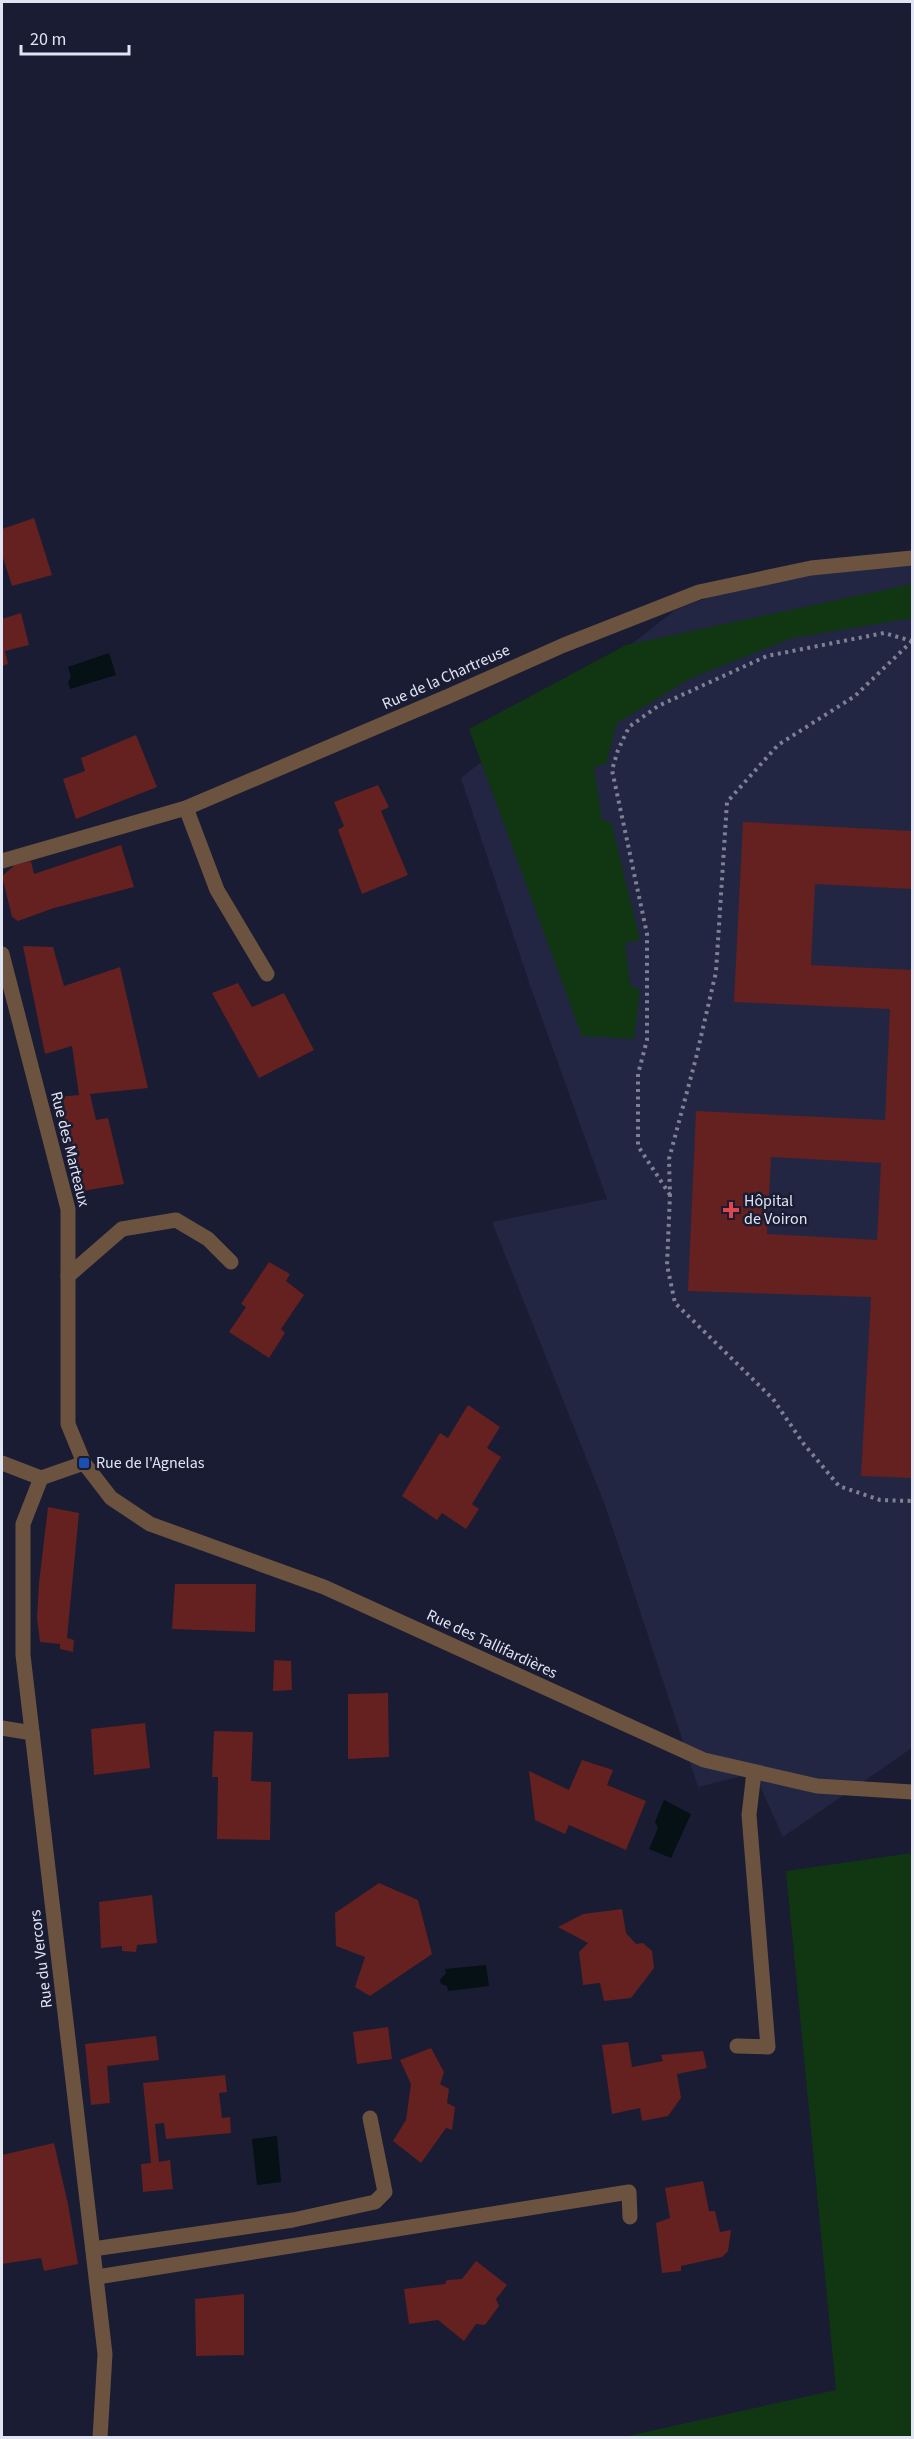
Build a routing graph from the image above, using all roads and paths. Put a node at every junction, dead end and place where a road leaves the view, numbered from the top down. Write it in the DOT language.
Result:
graph roads {
  1 [pos="912,558"];
  2 [pos="912,641"];
  3 [pos="186,808"];
  4 [pos="2,861"];
  5 [pos="2,954"];
  6 [pos="267,974"];
  7 [pos="670,1195"];
  8 [pos="231,1262"];
  9 [pos="68,1276"];
  10 [pos="2,1463"];
  11 [pos="84,1463"];
  12 [pos="41,1478"];
  13 [pos="912,1501"];
  14 [pos="2,1728"];
  15 [pos="32,1732"];
  16 [pos="754,1772"];
  17 [pos="912,1792"];
  18 [pos="737,2046"];
  19 [pos="370,2118"];
  20 [pos="630,2217"];
  21 [pos="93,2249"];
  22 [pos="97,2277"];
  23 [pos="100,2438"];
  1 -- 3 [label="street, Rue de la Chartreuse"];
  2 -- 7 [label="path"];
  2 -- 7 [label="path"];
  3 -- 4 [label="street, Rue de la Chartreuse"];
  3 -- 6 [label="street"];
  5 -- 9 [label="street, Rue des Marteaux"];
  7 -- 13 [label="path"];
  8 -- 9 [label="street"];
  9 -- 11 [label="street, Rue des Marteaux"];
  10 -- 12 [label="street"];
  11 -- 12 [label="street"];
  11 -- 16 [label="street, Rue des Tallifardières"];
  12 -- 15 [label="street, Rue du Vercors"];
  14 -- 15 [label="street"];
  15 -- 21 [label="street, Rue du Vercors"];
  16 -- 17 [label="street, Rue des Tallifardières"];
  16 -- 18 [label="street"];
  19 -- 21 [label="street"];
  20 -- 22 [label="street"];
  21 -- 22 [label="street, Rue du Vercors"];
  22 -- 23 [label="street, Rue du Vercors"];
}
